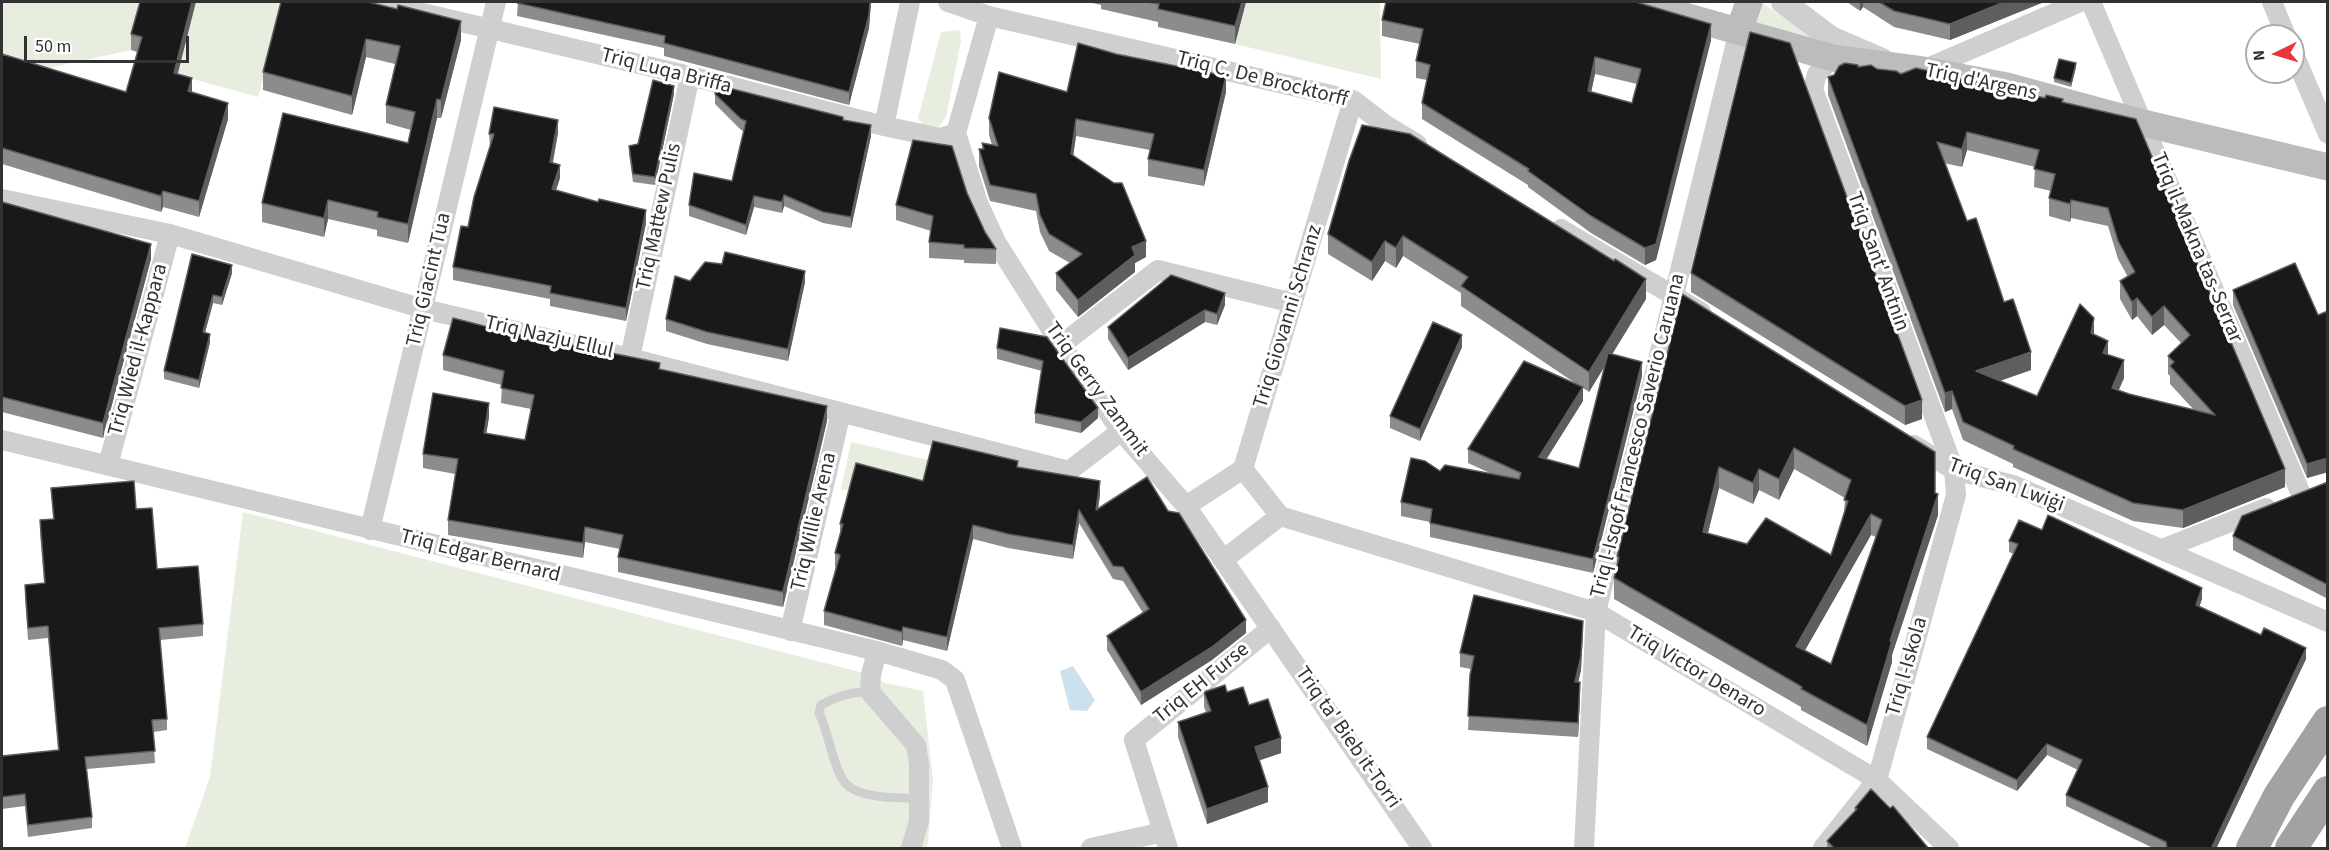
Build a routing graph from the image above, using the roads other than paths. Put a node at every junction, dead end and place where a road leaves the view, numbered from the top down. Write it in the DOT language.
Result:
graph roads {
  1 [pos="376,2"];
  2 [pos="496,2"];
  3 [pos="910,2"];
  4 [pos="948,2"];
  5 [pos="1635,2"];
  6 [pos="1749,2"];
  7 [pos="2080,2"];
  8 [pos="2091,2"];
  9 [pos="2272,2"];
  10 [pos="1786,3"];
  11 [pos="989,16"];
  12 [pos="2281,24"];
  13 [pos="489,30"];
  14 [pos="1739,31"];
  15 [pos="1833,58"];
  16 [pos="1910,69"];
  17 [pos="690,76"];
  18 [pos="2305,80"];
  19 [pos="1353,100"];
  20 [pos="2143,123"];
  21 [pos="884,126"];
  22 [pos="956,133"];
  23 [pos="2328,134"];
  24 [pos="1434,154"];
  25 [pos="2328,167"];
  26 [pos="2,199"];
  27 [pos="1543,219"];
  28 [pos="170,234"];
  29 [pos="1673,295"];
  30 [pos="1293,303"];
  31 [pos="424,309"];
  32 [pos="1713,320"];
  33 [pos="1061,345"];
  34 [pos="630,358"];
  35 [pos="841,412"];
  36 [pos="1120,431"];
  37 [pos="1894,432"];
  38 [pos="2,440"];
  39 [pos="108,465"];
  40 [pos="1243,469"];
  41 [pos="1954,470"];
  42 [pos="1186,506"];
  43 [pos="1280,516"];
  44 [pos="370,530"];
  45 [pos="2162,549"];
  46 [pos="1223,560"];
  47 [pos="1596,612"];
  48 [pos="2328,622"];
  49 [pos="1271,628"];
  50 [pos="790,631"];
  51 [pos="877,651"];
  52 [pos="870,692"];
  53 [pos="2328,722"];
  54 [pos="1877,780"];
  55 [pos="2328,792"];
  56 [pos="919,798"];
  57 [pos="1166,840"];
  58 [pos="1951,847"];
  59 [pos="910,849"];
  60 [pos="1012,849"];
  61 [pos="1091,849"];
  62 [pos="1422,849"];
  63 [pos="1584,849"];
  64 [pos="1823,849"];
  65 [pos="2253,849"];
  66 [pos="2290,849"];
  1 -- 13 [label="street, Triq Luqa Briffa"];
  2 -- 13 [label="street, Triq Giacint Tua"];
  3 -- 21 [label="street"];
  4 -- 11 [label="street, Triq C. De Brocktorff"];
  5 -- 14 [label="main road, Triq d'Argens"];
  6 -- 14 [label="main road"];
  7 -- 16 [label="street"];
  8 -- 20 [label="street, Triq il-Makna tas-Serrar"];
  9 -- 12 [label="street"];
  10 -- 16 [label="street"];
  11 -- 19 [label="street, Triq C. De Brocktorff"];
  11 -- 22 [label="street"];
  13 -- 17 [label="street, Triq Luqa Briffa"];
  13 -- 31 [label="street, Triq Giacint Tua"];
  14 -- 15 [label="main road, Triq d'Argens"];
  14 -- 29 [label="street, Triq l-Isqof Francesco Saverio Caruana"];
  15 -- 16 [label="main road, Triq d'Argens"];
  15 -- 41 [label="street, Triq Sant' Antnin"];
  16 -- 20 [label="main road, Triq d'Argens"];
  17 -- 21 [label="street, Triq Luqa Briffa"];
  17 -- 34 [label="street, Triq Mattew Pulis"];
  18 -- 23 [label="street"];
  19 -- 24 [label="street, Triq C. De Brocktorff"];
  19 -- 30 [label="street, Triq Giovanni Schranz"];
  20 -- 25 [label="main road, Triq d'Argens"];
  20 -- 45 [label="street, Triq il-Makna tas-Serrar"];
  21 -- 22 [label="street, Triq Luqa Briffa"];
  22 -- 33 [label="street, Triq Gerry Zammit"];
  26 -- 28 [label="street, Triq Nazju Ellul"];
  27 -- 29 [label="street"];
  28 -- 31 [label="street, Triq Nazju Ellul"];
  28 -- 39 [label="street, Triq Wied il-Kappara"];
  29 -- 32 [label="street"];
  29 -- 47 [label="street, Triq l-Isqof Francesco Saverio Caruana"];
  30 -- 33 [label="street"];
  30 -- 40 [label="street, Triq Giovanni Schranz"];
  31 -- 34 [label="street, Triq Nazju Ellul"];
  31 -- 44 [label="street, Triq Giacint Tua"];
  33 -- 36 [label="street, Triq Gerry Zammit"];
  34 -- 35 [label="street, Triq Nazju Ellul"];
  35 -- 36 [label="street, Triq Nazju Ellul"];
  35 -- 50 [label="street, Triq Willie Arena"];
  36 -- 42 [label="street, Triq Gerry Zammit"];
  37 -- 41 [label="street, Triq San Lwiġi"];
  38 -- 39 [label="street, Triq Edgar Bernard"];
  39 -- 44 [label="street, Triq Edgar Bernard"];
  40 -- 42 [label="street"];
  40 -- 43 [label="street"];
  41 -- 45 [label="street, Triq San Lwiġi"];
  41 -- 54 [label="street, Triq l-Iskola"];
  42 -- 46 [label="street, Triq Gerry Zammit"];
  43 -- 46 [label="street"];
  43 -- 47 [label="street, Triq Victor Denaro"];
  44 -- 50 [label="street, Triq Edgar Bernard"];
  45 -- 48 [label="street, Triq San Lwiġi"];
  46 -- 49 [label="street, Triq Gerry Zammit"];
  47 -- 54 [label="street, Triq Victor Denaro"];
  47 -- 63 [label="street, Triq l-Isqof Francesco Saverio Caruana"];
  49 -- 57 [label="street, Triq EH Furse"];
  49 -- 62 [label="street, Triq ta' Bieb it-Torri"];
  50 -- 51 [label="street, Triq Edgar Bernard"];
  51 -- 52 [label="street"];
  51 -- 60 [label="street, Triq Edgar Bernard"];
  52 -- 56 [label="street"];
  52 -- 56 [label="lane"];
  53 -- 65 [label="highway"];
  54 -- 58 [label="street, Triq Victor Denaro"];
  54 -- 64 [label="street, Triq l-Iskola"];
  55 -- 66 [label="highway"];
  56 -- 59 [label="street"];
  57 -- 61 [label="street"];
}
